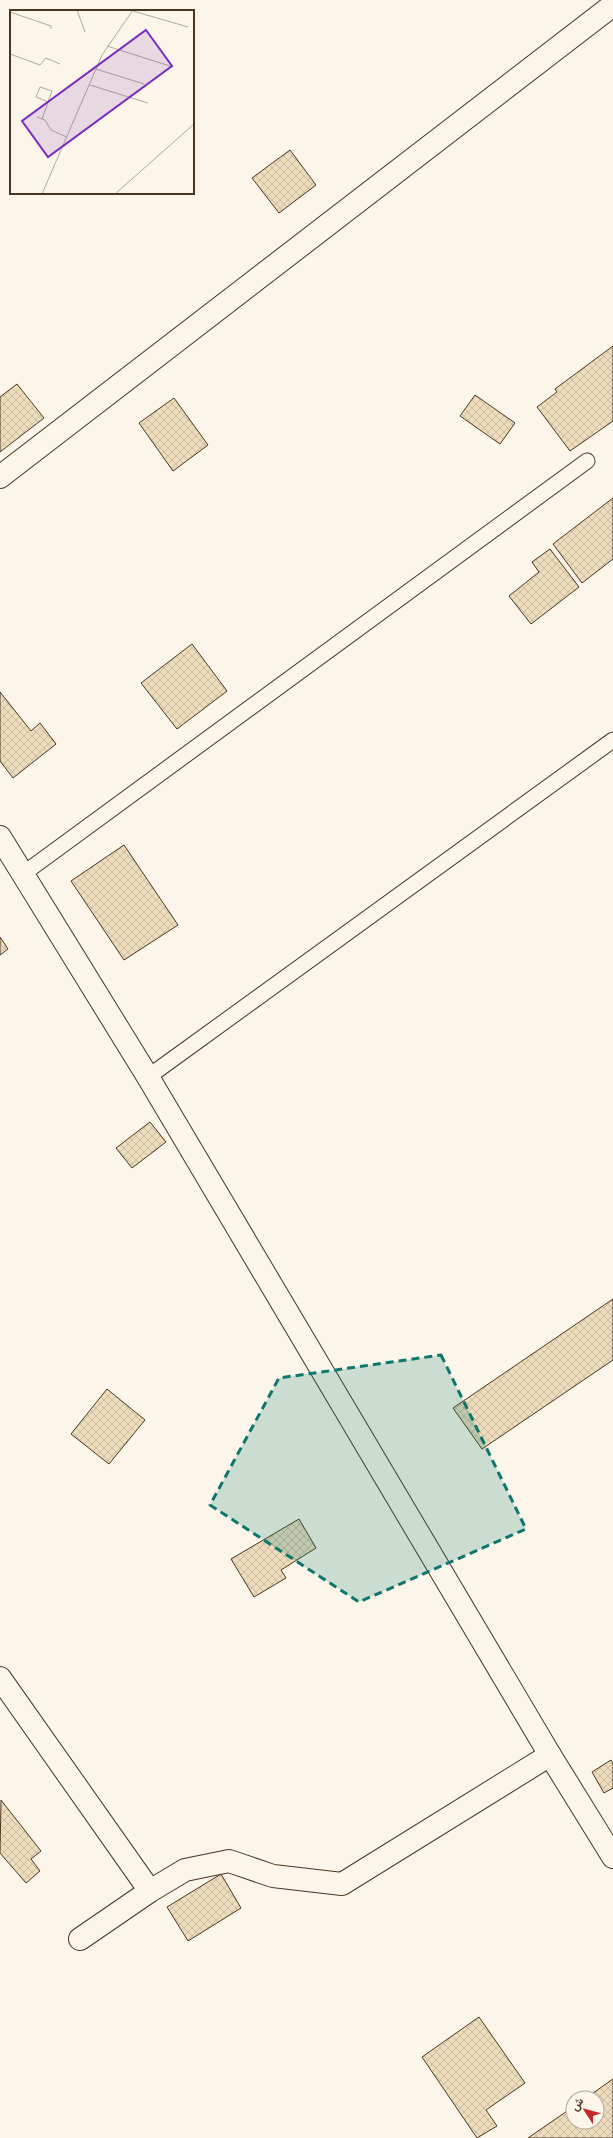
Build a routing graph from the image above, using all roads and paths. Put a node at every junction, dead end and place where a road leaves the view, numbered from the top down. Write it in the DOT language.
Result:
graph roads {
  1 [pos="613,5"];
  2 [pos="587,461"];
  3 [pos="0,478"];
  4 [pos="613,740"];
  5 [pos="0,837"];
  6 [pos="23,874"];
  7 [pos="148,1077"];
  8 [pos="1,1682"];
  9 [pos="550,1755"];
  10 [pos="613,1857"];
  11 [pos="150,1891"];
  12 [pos="80,1939"];
  1 -- 3 [label="street"];
  2 -- 6 [label="lane"];
  4 -- 7 [label="lane"];
  5 -- 6 [label="street"];
  6 -- 7 [label="street"];
  7 -- 9 [label="street"];
  8 -- 11 [label="street"];
  9 -- 10 [label="street"];
  9 -- 11 [label="street"];
  11 -- 12 [label="street"];
}
